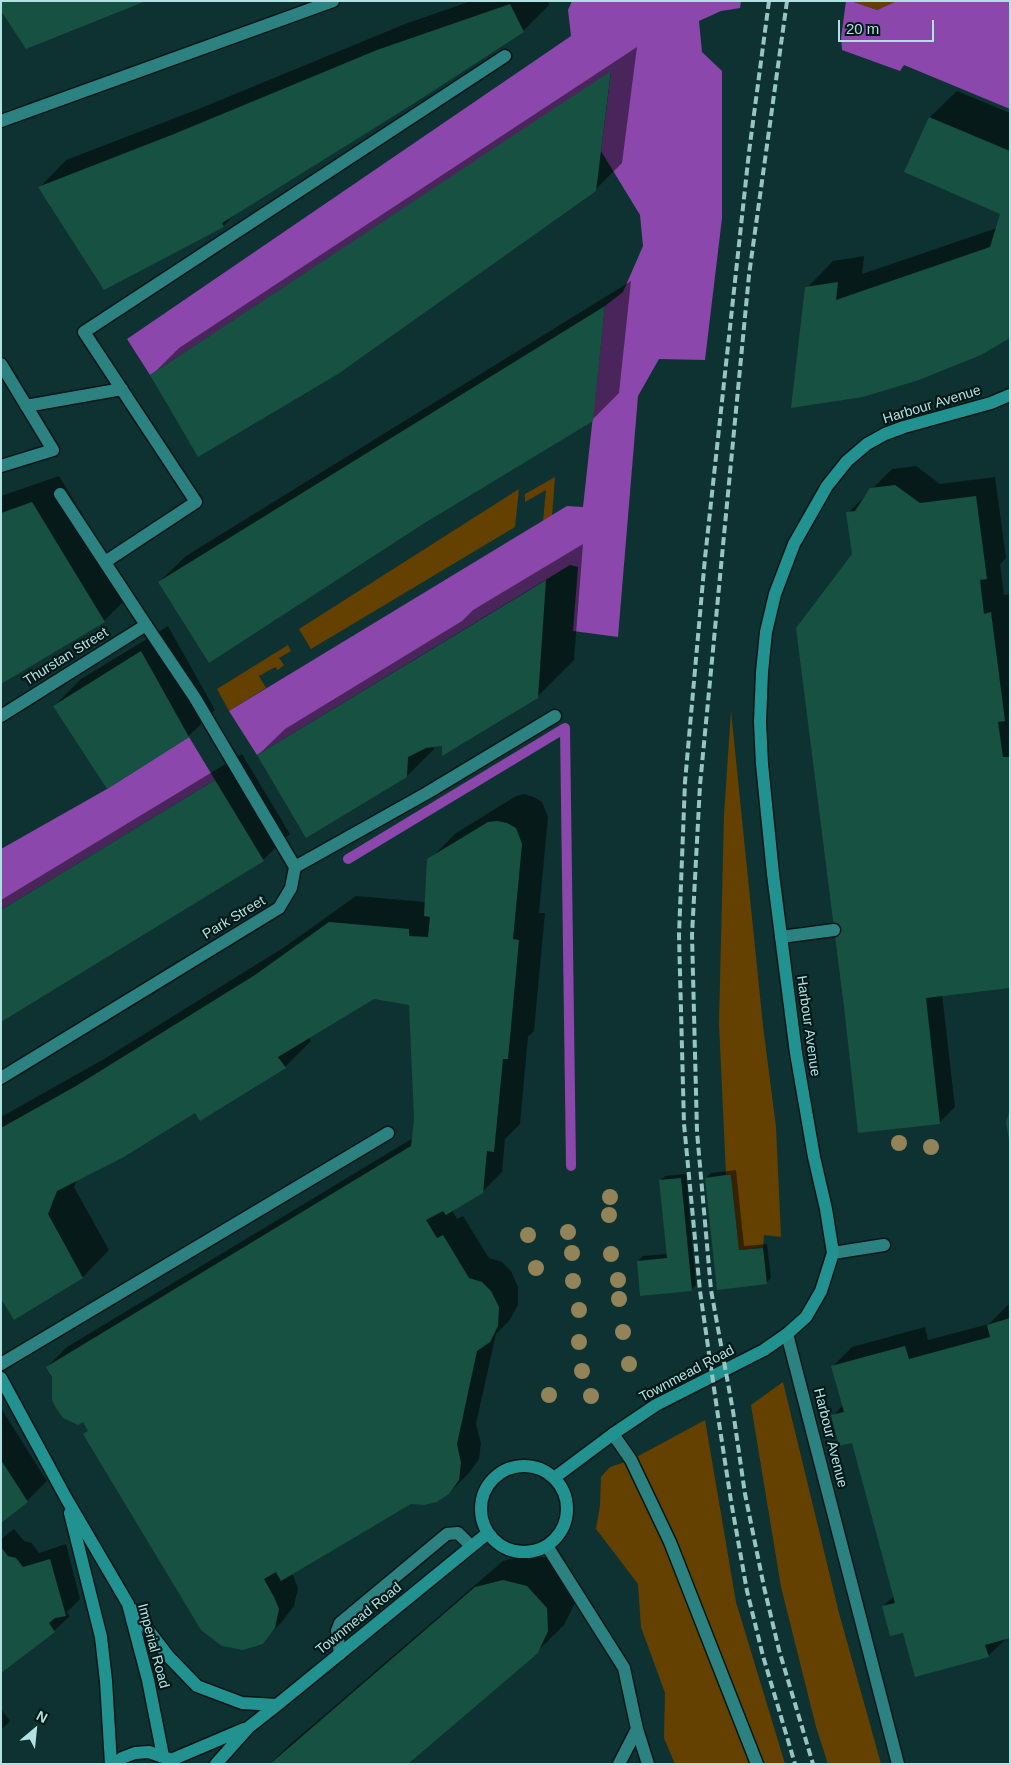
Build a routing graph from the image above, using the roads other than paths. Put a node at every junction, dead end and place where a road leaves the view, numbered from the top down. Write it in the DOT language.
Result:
graph roads {
  1 [pos="333,1"];
  2 [pos="506,56"];
  3 [pos="1,121"];
  4 [pos="1,364"];
  5 [pos="122,389"];
  6 [pos="1010,395"];
  7 [pos="26,406"];
  8 [pos="1,466"];
  9 [pos="60,494"];
  10 [pos="105,562"];
  11 [pos="146,625"];
  12 [pos="1,716"];
  13 [pos="555,716"];
  14 [pos="295,867"];
  15 [pos="834,930"];
  16 [pos="781,937"];
  17 [pos="1,1078"];
  18 [pos="388,1133"];
  19 [pos="884,1244"];
  20 [pos="833,1253"];
  21 [pos="787,1334"];
  22 [pos="1,1364"];
  23 [pos="1,1378"];
  24 [pos="613,1434"];
  25 [pos="554,1478"];
  26 [pos="66,1498"];
  27 [pos="488,1533"];
  28 [pos="471,1546"];
  29 [pos="547,1546"];
  30 [pos="128,1604"];
  31 [pos="340,1654"];
  32 [pos="277,1705"];
  33 [pos="249,1727"];
  34 [pos="637,1729"];
  35 [pos="169,1760"];
  36 [pos="111,1764"];
  37 [pos="116,1764"];
  38 [pos="216,1764"];
  39 [pos="619,1764"];
  40 [pos="648,1764"];
  41 [pos="757,1764"];
  42 [pos="898,1764"];
  1 -- 3 [label="street"];
  2 -- 5 [label="street"];
  4 -- 7 [label="street"];
  5 -- 7 [label="street"];
  5 -- 10 [label="street"];
  6 -- 16 [label="street, Harbour Avenue"];
  7 -- 8 [label="street"];
  9 -- 10 [label="street"];
  10 -- 11 [label="street"];
  11 -- 12 [label="street, Thurstan Street"];
  11 -- 14 [label="street"];
  13 -- 14 [label="street"];
  14 -- 17 [label="street, Park Street"];
  15 -- 16 [label="street"];
  16 -- 20 [label="street, Harbour Avenue"];
  18 -- 22 [label="street"];
  19 -- 20 [label="street"];
  20 -- 21 [label="street, Harbour Avenue"];
  21 -- 24 [label="street, Townmead Road"];
  21 -- 42 [label="street, Harbour Avenue"];
  23 -- 26 [label="street, Imperial Road"];
  24 -- 25 [label="street, Townmead Road"];
  24 -- 41 [label="street"];
  25 -- 27 [label="street"];
  25 -- 29 [label="street"];
  26 -- 30 [label="street, Imperial Road"];
  26 -- 36 [label="street, Imperial Road"];
  27 -- 28 [label="street, Townmead Road"];
  27 -- 29 [label="street"];
  28 -- 31 [label="street, Townmead Road"];
  28 -- 31 [label="street"];
  29 -- 34 [label="street"];
  30 -- 32 [label="street"];
  30 -- 35 [label="street, Imperial Road"];
  31 -- 32 [label="street, Townmead Road"];
  32 -- 33 [label="street, Townmead Road"];
  33 -- 35 [label="street, Townmead Road"];
  33 -- 38 [label="street, Townmead Road"];
  34 -- 39 [label="street"];
  34 -- 40 [label="street"];
  35 -- 37 [label="street"];
}
